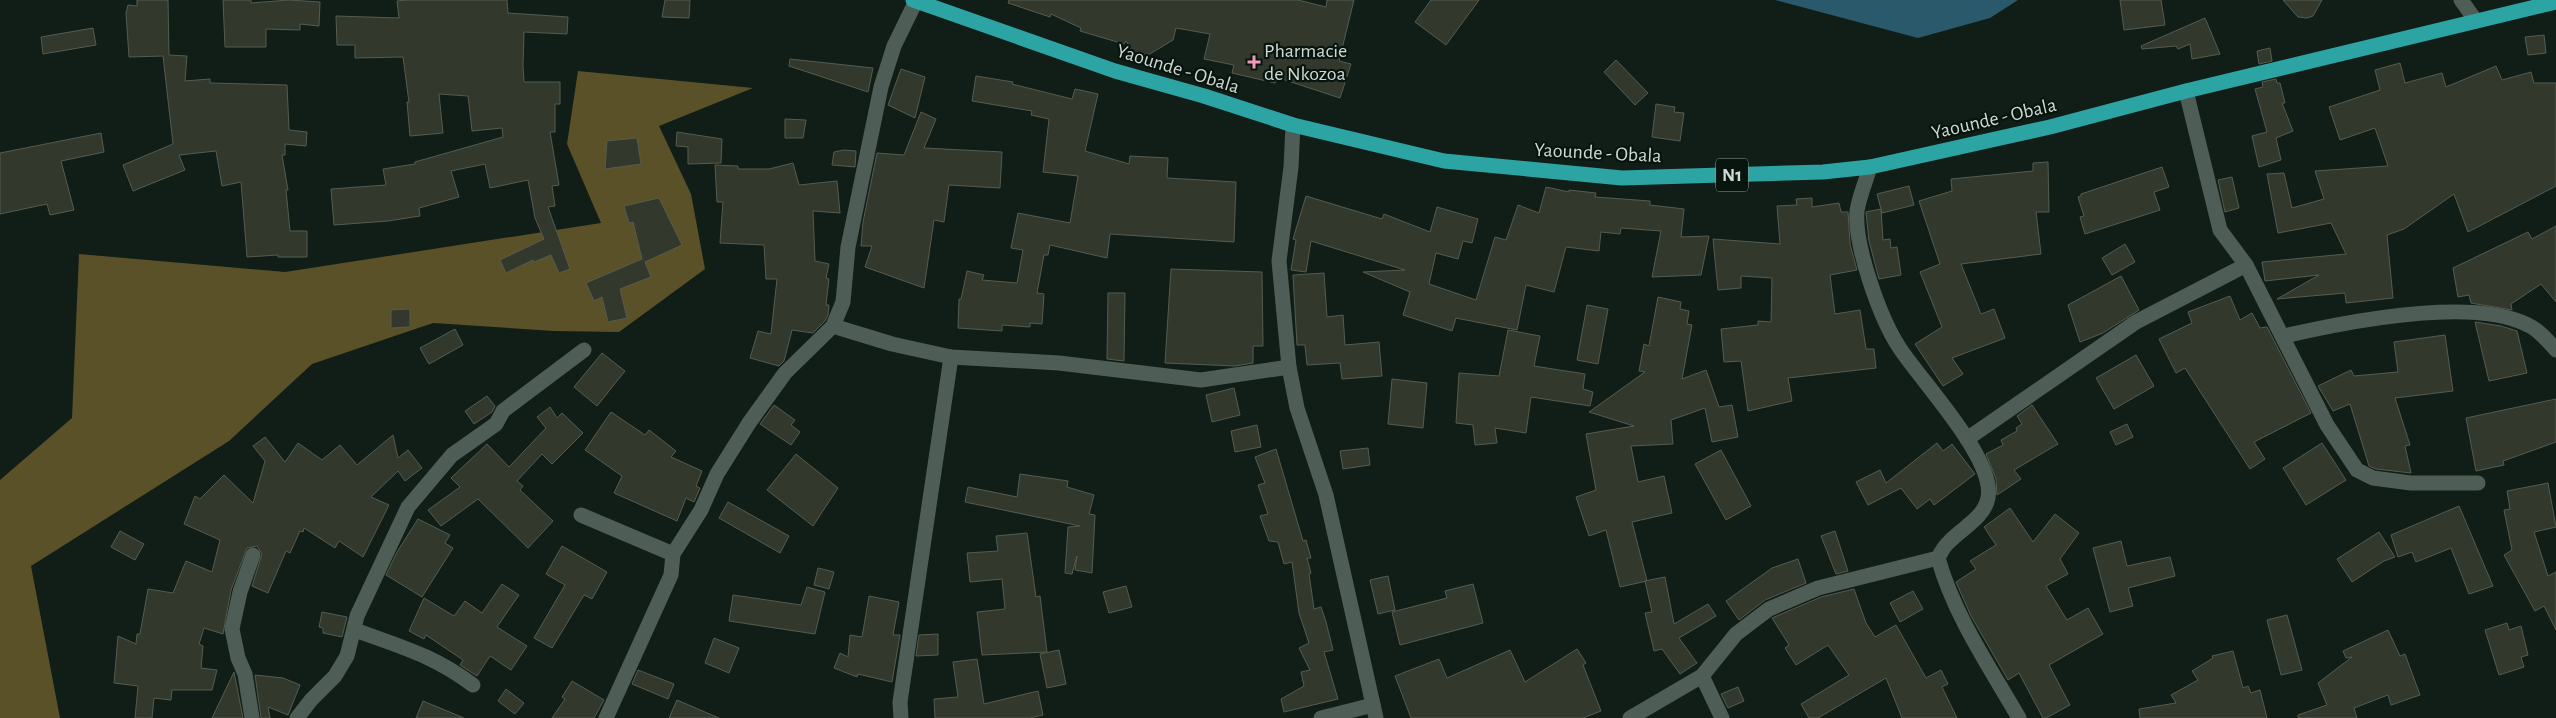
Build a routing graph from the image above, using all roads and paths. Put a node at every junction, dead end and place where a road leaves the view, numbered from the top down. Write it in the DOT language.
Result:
graph roads {
  1 [pos="914,0"];
  2 [pos="2461,0"];
  3 [pos="2556,2"];
  4 [pos="2476,21"];
  5 [pos="2186,91"];
  6 [pos="1293,125"];
  7 [pos="1870,167"];
  8 [pos="2246,265"];
  9 [pos="833,326"];
  10 [pos="2284,336"];
  11 [pos="584,350"];
  12 [pos="2556,350"];
  13 [pos="951,357"];
  14 [pos="1289,367"];
  15 [pos="1967,439"];
  16 [pos="2478,482"];
  17 [pos="581,515"];
  18 [pos="673,554"];
  19 [pos="253,555"];
  20 [pos="1938,558"];
  21 [pos="355,630"];
  22 [pos="1702,676"];
  23 [pos="473,685"];
  24 [pos="1374,712"];
  25 [pos="252,718"];
  26 [pos="297,718"];
  27 [pos="606,718"];
  28 [pos="901,718"];
  29 [pos="1321,718"];
  30 [pos="1630,718"];
  31 [pos="1722,718"];
  32 [pos="2018,718"];
  1 -- 6 [label="highway, Yaounde - Obala / N1"];
  1 -- 9 [label="street"];
  2 -- 4 [label="street"];
  3 -- 4 [label="highway, Yaounde - Obala / N1"];
  4 -- 5 [label="highway, Yaounde - Obala / N1"];
  5 -- 7 [label="highway, Yaounde - Obala / N1"];
  5 -- 8 [label="street"];
  6 -- 7 [label="highway, Yaounde - Obala / N1"];
  6 -- 14 [label="street"];
  7 -- 15 [label="street"];
  8 -- 10 [label="street"];
  8 -- 15 [label="street"];
  9 -- 13 [label="street"];
  9 -- 18 [label="street"];
  10 -- 12 [label="street"];
  10 -- 16 [label="street"];
  11 -- 21 [label="street"];
  13 -- 14 [label="street"];
  13 -- 28 [label="street"];
  14 -- 24 [label="street"];
  15 -- 20 [label="street"];
  17 -- 18 [label="street"];
  18 -- 27 [label="street"];
  19 -- 25 [label="street"];
  20 -- 22 [label="street"];
  20 -- 32 [label="street"];
  21 -- 23 [label="street"];
  21 -- 26 [label="street"];
  22 -- 30 [label="street"];
  22 -- 31 [label="street"];
  24 -- 29 [label="street"];
}
